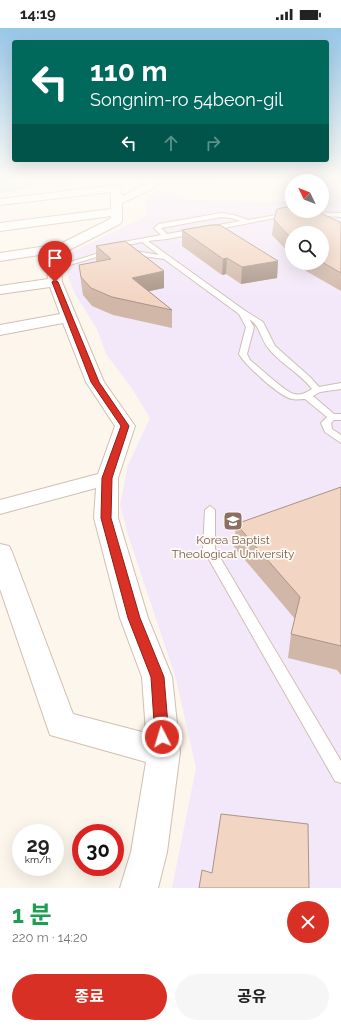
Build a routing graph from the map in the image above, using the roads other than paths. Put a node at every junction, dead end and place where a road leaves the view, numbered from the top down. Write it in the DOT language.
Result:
graph roads {
  1 [pos="52,218"];
  2 [pos="116,218"];
  3 [pos="202,218"];
  4 [pos="238,218"];
  5 [pos="269,218"];
  6 [pos="248,222"];
  7 [pos="0,227"];
  8 [pos="167,237"];
  9 [pos="143,240"];
  10 [pos="43,251"];
  11 [pos="98,255"];
  12 [pos="0,257"];
  13 [pos="167,258"];
  14 [pos="55,275"];
  15 [pos="0,290"];
  16 [pos="241,312"];
  17 [pos="70,317"];
  18 [pos="0,330"];
  19 [pos="341,386"];
  20 [pos="317,390"];
  21 [pos="307,396"];
  22 [pos="338,417"];
  23 [pos="341,440"];
  24 [pos="107,478"];
  25 [pos="0,507"];
  26 [pos="210,510"];
  27 [pos="0,552"];
  28 [pos="164,752"];
  29 [pos="341,776"];
  30 [pos="139,888"];
  1 -- 7 [label="street"];
  2 -- 10 [label="street"];
  3 -- 8 [label="lane"];
  4 -- 6 [label="lane"];
  5 -- 6 [label="lane"];
  6 -- 8 [label="lane"];
  8 -- 9 [label="lane"];
  9 -- 11 [label="lane"];
  9 -- 13 [label="lane"];
  10 -- 12 [label="street"];
  10 -- 14 [label="street"];
  11 -- 13 [label="lane"];
  11 -- 14 [label="lane"];
  13 -- 16 [label="lane"];
  14 -- 15 [label="street"];
  14 -- 17 [label="street"];
  16 -- 20 [label="lane"];
  16 -- 21 [label="lane"];
  17 -- 18 [label="street"];
  17 -- 24 [label="street"];
  19 -- 20 [label="lane"];
  20 -- 21 [label="lane"];
  21 -- 22 [label="lane"];
  22 -- 23 [label="lane"];
  24 -- 25 [label="street"];
  24 -- 28 [label="street"];
  26 -- 29 [label="lane"];
  27 -- 28 [label="street"];
  28 -- 30 [label="street"];
}
